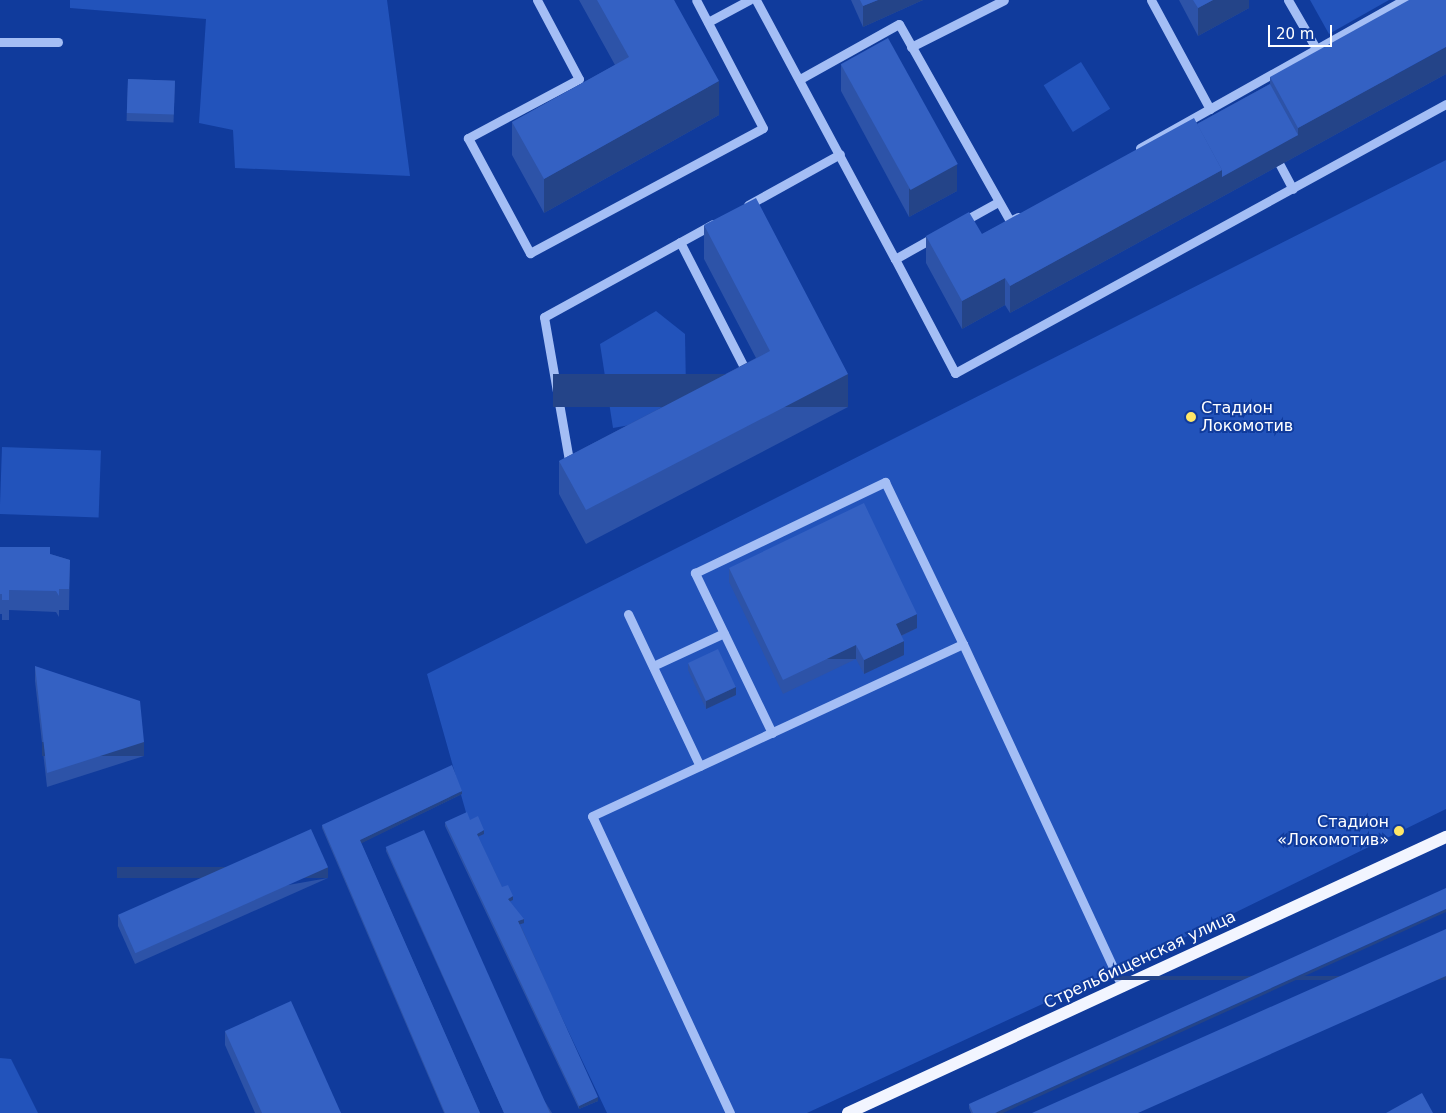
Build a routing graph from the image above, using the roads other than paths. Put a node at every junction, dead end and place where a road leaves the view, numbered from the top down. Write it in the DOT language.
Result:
graph roads {
  1 [pos="537,0"];
  2 [pos="696,0"];
  3 [pos="749,0"];
  4 [pos="756,0"];
  5 [pos="1004,0"];
  6 [pos="1151,0"];
  7 [pos="1288,0"];
  8 [pos="1404,0"];
  9 [pos="708,22"];
  10 [pos="0,42"];
  11 [pos="58,42"];
  12 [pos="911,47"];
  13 [pos="1317,50"];
  14 [pos="800,78"];
  15 [pos="1446,104"];
  16 [pos="1210,109"];
  17 [pos="840,154"];
  18 [pos="1128,155"];
  19 [pos="1280,165"];
  20 [pos="1293,189"];
  21 [pos="998,202"];
  22 [pos="739,210"];
  23 [pos="1026,212"];
  24 [pos="722,219"];
  25 [pos="956,225"];
  26 [pos="947,230"];
  27 [pos="680,242"];
  28 [pos="895,259"];
  29 [pos="742,385"];
  30 [pos="580,468"];
  31 [pos="628,614"];
  32 [pos="724,633"];
  33 [pos="963,644"];
  34 [pos="653,666"];
  35 [pos="772,733"];
  36 [pos="700,766"];
  37 [pos="1446,837"];
  38 [pos="1122,987"];
  39 [pos="730,1113"];
  40 [pos="848,1113"];
  1 -- 9 [label="lane"];
  2 -- 9 [label="lane"];
  3 -- 9 [label="lane"];
  4 -- 14 [label="lane"];
  5 -- 12 [label="lane"];
  6 -- 16 [label="lane"];
  7 -- 13 [label="lane"];
  8 -- 13 [label="lane"];
  10 -- 11 [label="lane"];
  12 -- 14 [label="lane"];
  12 -- 21 [label="lane"];
  13 -- 16 [label="lane"];
  14 -- 17 [label="lane"];
  15 -- 20 [label="lane"];
  16 -- 18 [label="lane"];
  17 -- 22 [label="lane"];
  17 -- 28 [label="lane"];
  19 -- 20 [label="lane"];
  20 -- 28 [label="lane"];
  21 -- 23 [label="lane"];
  21 -- 25 [label="lane"];
  24 -- 27 [label="lane"];
  26 -- 28 [label="lane"];
  27 -- 29 [label="lane"];
  27 -- 30 [label="lane"];
  31 -- 34 [label="lane"];
  32 -- 33 [label="lane"];
  32 -- 34 [label="lane"];
  32 -- 35 [label="lane"];
  33 -- 35 [label="lane"];
  33 -- 38 [label="lane"];
  34 -- 36 [label="lane"];
  35 -- 36 [label="lane"];
  36 -- 39 [label="lane"];
  37 -- 38 [label="main road, Стрельбищенская улица"];
  38 -- 40 [label="main road, Стрельбищенская улица"];
}
